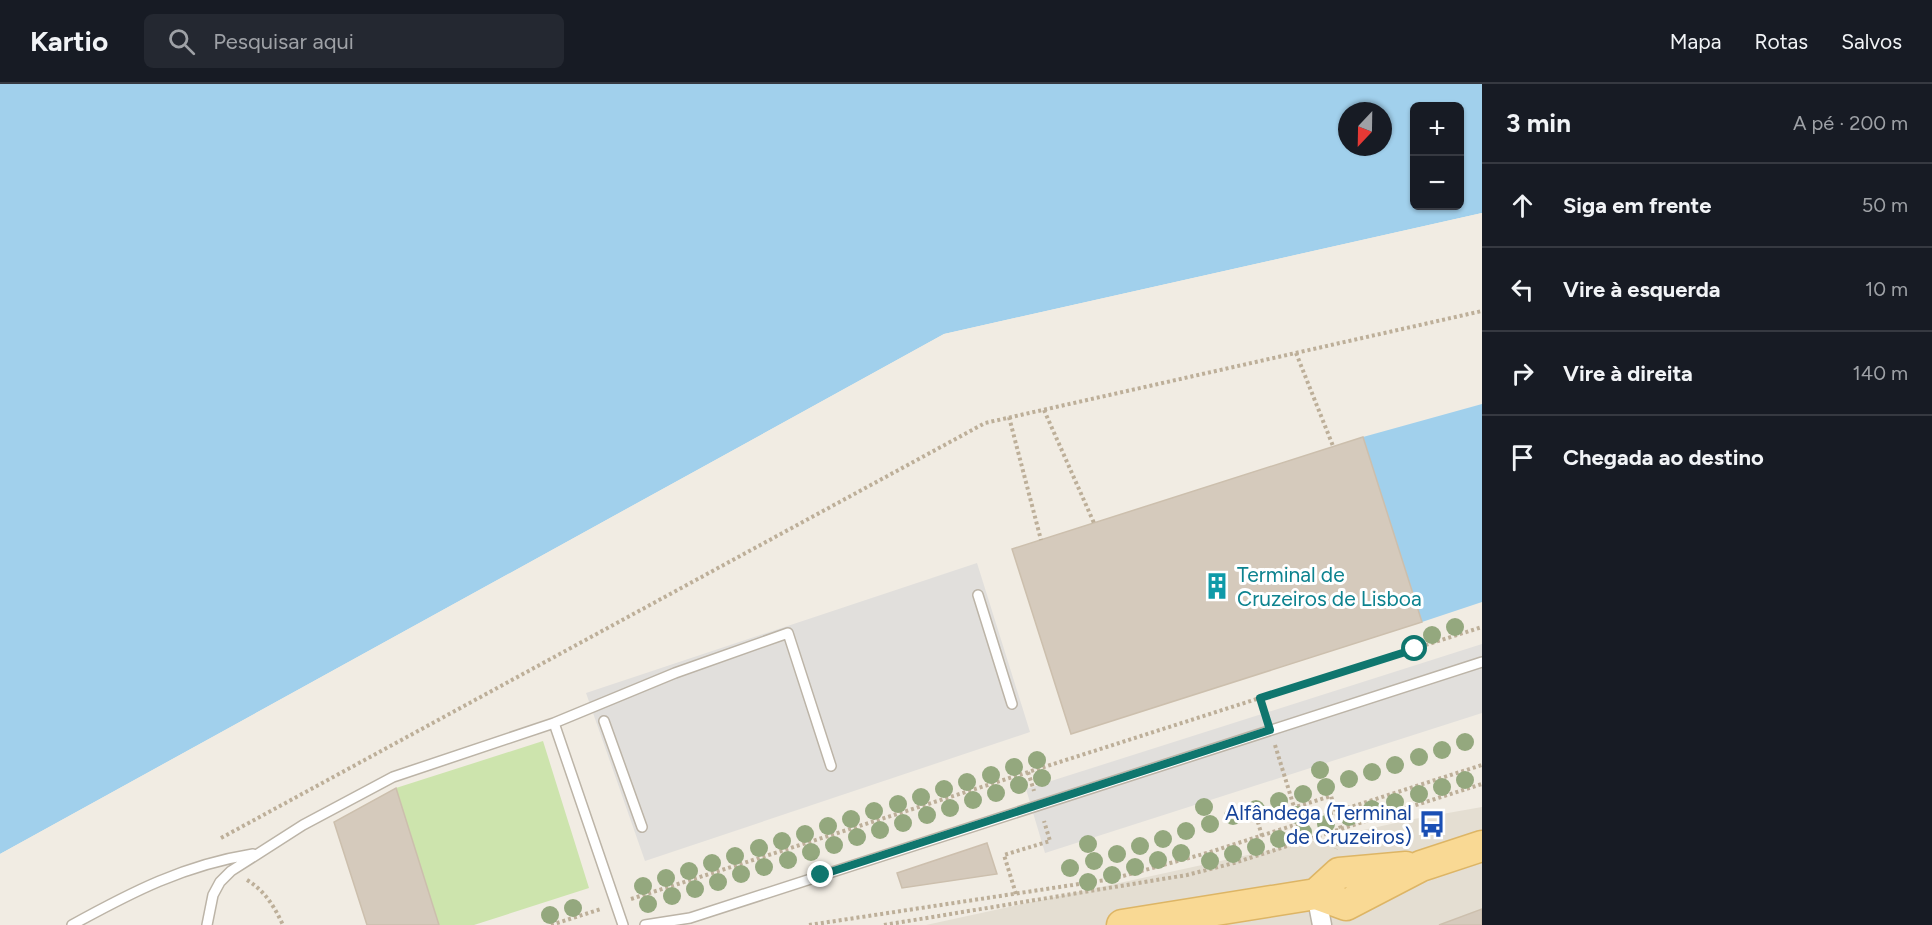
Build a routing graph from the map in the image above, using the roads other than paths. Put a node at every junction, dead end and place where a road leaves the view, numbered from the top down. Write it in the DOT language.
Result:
graph roads {
  1 [pos="978,595"];
  2 [pos="1482,662"];
  3 [pos="1012,704"];
  4 [pos="604,721"];
  5 [pos="554,723"];
  6 [pos="831,766"];
  7 [pos="642,827"];
  8 [pos="1482,846"];
  9 [pos="258,854"];
  10 [pos="1421,866"];
  11 [pos="1316,894"];
  12 [pos="72,925"];
  13 [pos="207,925"];
  14 [pos="623,925"];
  15 [pos="645,925"];
  16 [pos="1122,925"];
  17 [pos="1322,925"];
  1 -- 3 [label="lane"];
  2 -- 15 [label="lane"];
  4 -- 7 [label="lane"];
  5 -- 6 [label="lane"];
  5 -- 9 [label="lane"];
  5 -- 14 [label="lane"];
  8 -- 10 [label="main road"];
  9 -- 12 [label="lane"];
  9 -- 13 [label="lane"];
  10 -- 11 [label="main road"];
  10 -- 11 [label="main road"];
  11 -- 16 [label="main road"];
  11 -- 17 [label="street"];
}
